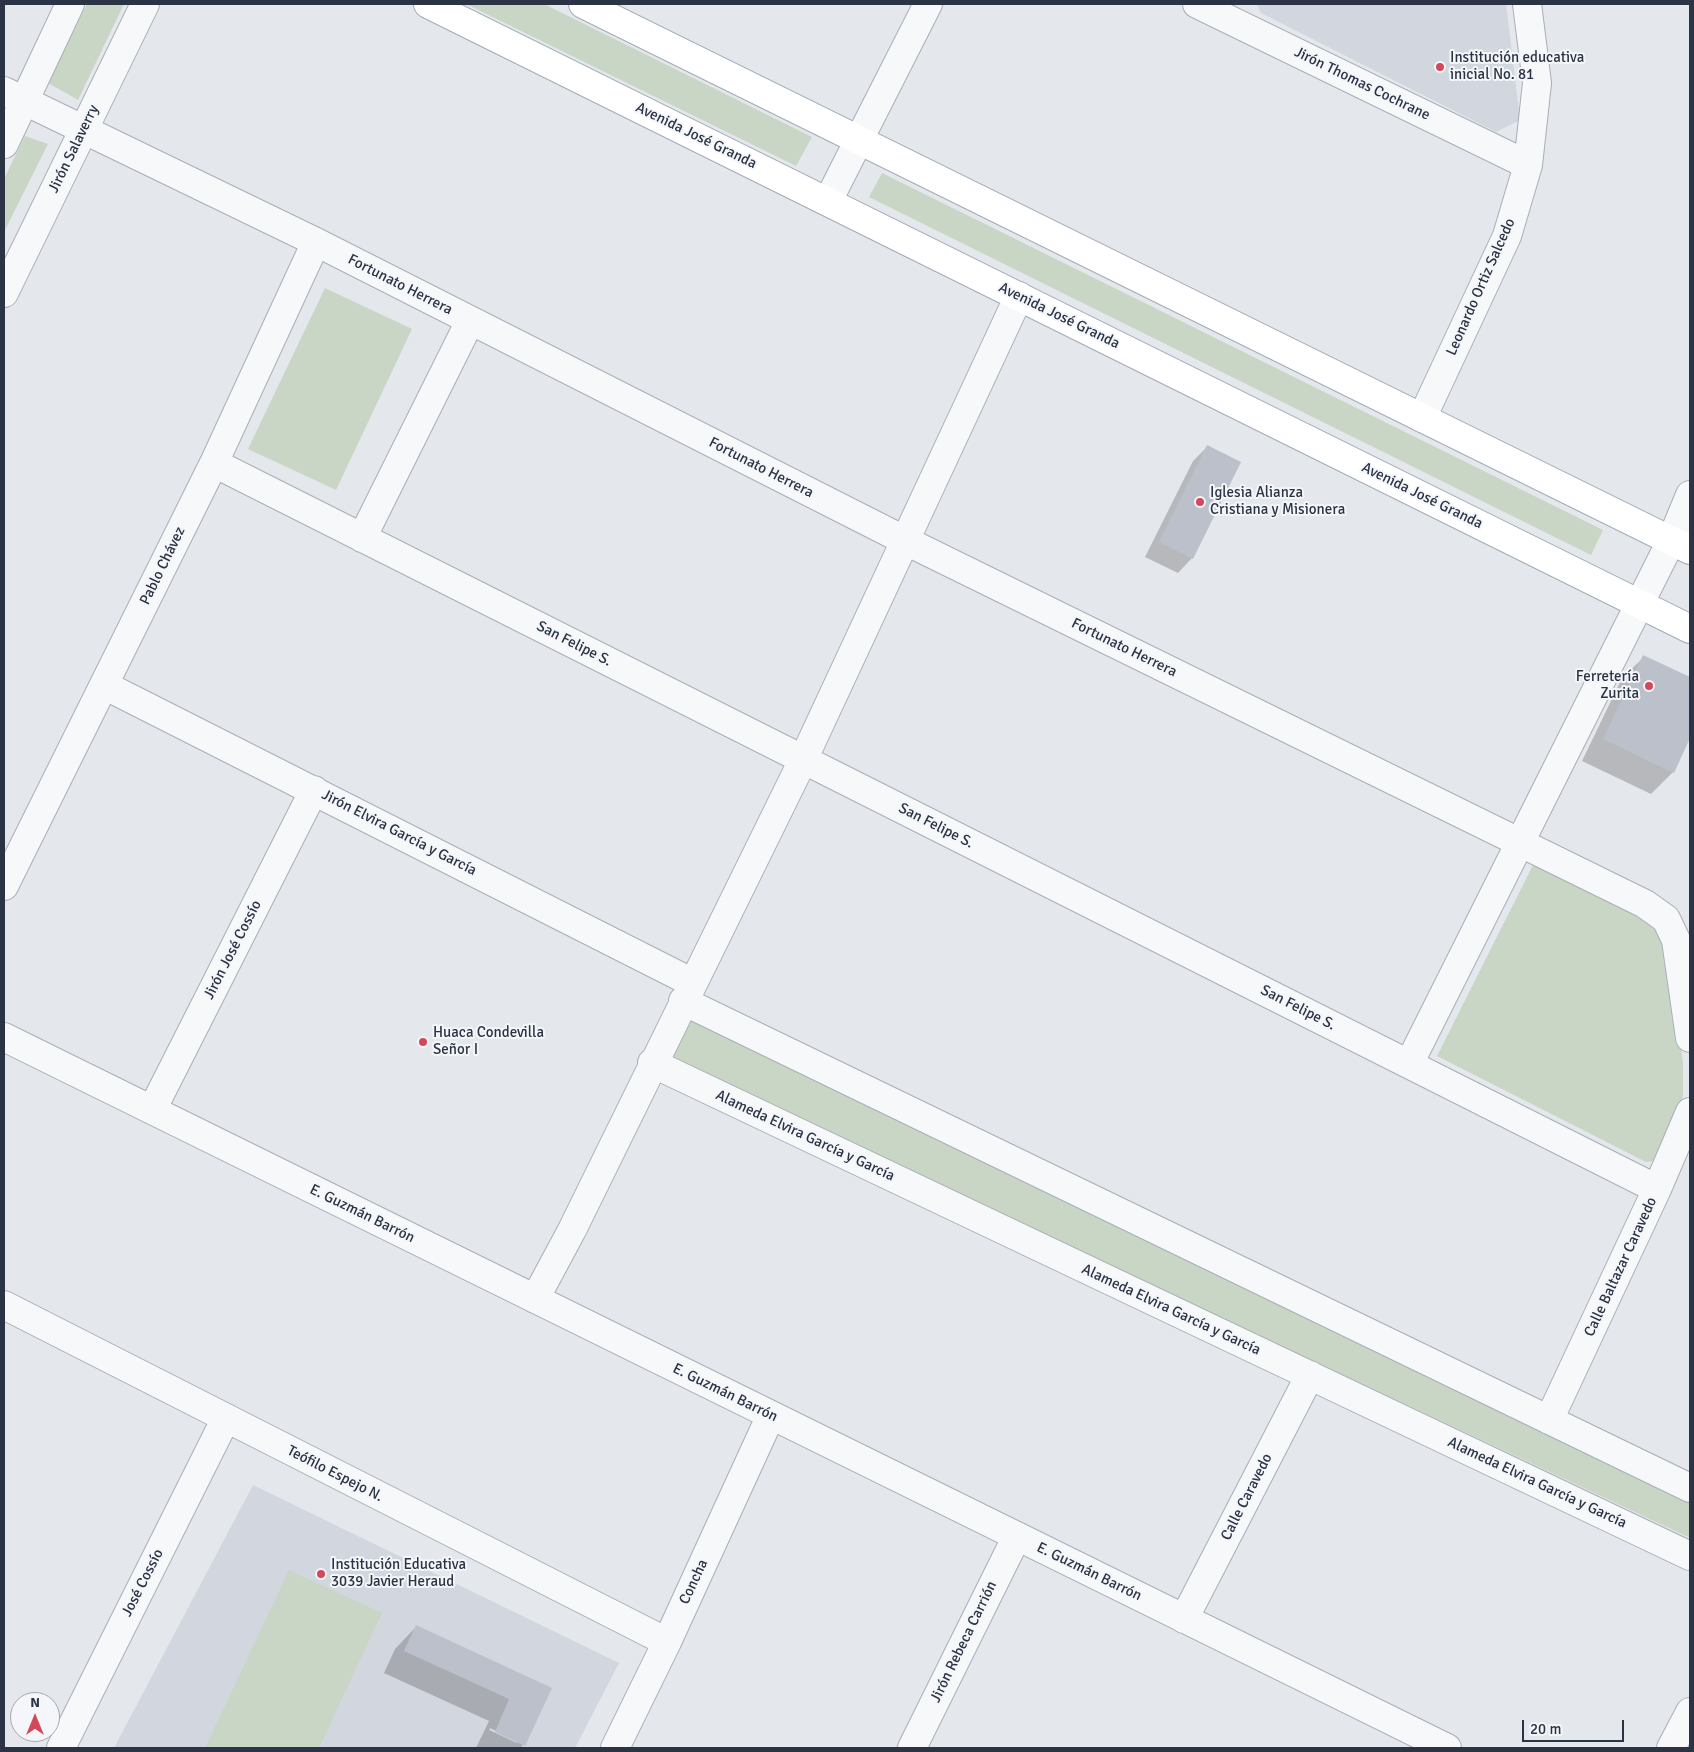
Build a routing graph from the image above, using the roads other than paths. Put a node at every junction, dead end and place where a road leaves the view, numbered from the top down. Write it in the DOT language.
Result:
graph roads {
  1 [pos="70,4"];
  2 [pos="145,4"];
  3 [pos="428,4"];
  4 [pos="583,4"];
  5 [pos="928,4"];
  6 [pos="1197,4"];
  7 [pos="1526,4"];
  8 [pos="617,11"];
  9 [pos="14,96"];
  10 [pos="83,130"];
  11 [pos="860,140"];
  12 [pos="4,144"];
  13 [pos="1528,165"];
  14 [pos="828,201"];
  15 [pos="316,242"];
  16 [pos="4,293"];
  17 [pos="1020,296"];
  18 [pos="470,321"];
  19 [pos="1422,418"];
  20 [pos="214,463"];
  21 [pos="1690,495"];
  22 [pos="362,538"];
  23 [pos="906,541"];
  24 [pos="1680,545"];
  25 [pos="1639,603"];
  26 [pos="1690,628"];
  27 [pos="104,685"];
  28 [pos="803,760"];
  29 [pos="314,790"];
  30 [pos="1520,841"];
  31 [pos="6,876"];
  32 [pos="688,992"];
  33 [pos="4,1037"];
  34 [pos="1690,1038"];
  35 [pos="652,1063"];
  36 [pos="1409,1064"];
  37 [pos="152,1110"];
  38 [pos="1690,1112"];
  39 [pos="1657,1189"];
  40 [pos="535,1299"];
  41 [pos="4,1305"];
  42 [pos="1310,1375"];
  43 [pos="771,1416"];
  44 [pos="226,1418"];
  45 [pos="1549,1420"];
  46 [pos="1690,1488"];
  47 [pos="1017,1536"];
  48 [pos="1690,1556"];
  49 [pos="1184,1619"];
  50 [pos="667,1642"];
  51 [pos="1690,1712"];
  52 [pos="61,1748"];
  53 [pos="615,1748"];
  54 [pos="912,1748"];
  55 [pos="1447,1748"];
  56 [pos="1671,1748"];
  1 -- 9 [label="street"];
  2 -- 10 [label="street, Jirón Salaverry"];
  3 -- 14 [label="main road, Avenida José Granda"];
  4 -- 8 [label="main road"];
  5 -- 11 [label="street"];
  6 -- 13 [label="street, Jirón Thomas Cochrane"];
  7 -- 13 [label="street, Leonardo Ortiz Salcedo"];
  8 -- 11 [label="main road"];
  9 -- 10 [label="street, Fortunato Herrera"];
  9 -- 12 [label="street"];
  10 -- 15 [label="street, Fortunato Herrera"];
  10 -- 16 [label="street, Jirón Salaverry"];
  11 -- 14 [label="street"];
  11 -- 19 [label="main road"];
  13 -- 19 [label="street, Leonardo Ortiz Salcedo"];
  14 -- 17 [label="main road, Avenida José Granda"];
  15 -- 18 [label="street, Fortunato Herrera"];
  15 -- 20 [label="street, Pablo Chávez"];
  17 -- 23 [label="street"];
  17 -- 25 [label="main road, Avenida José Granda"];
  18 -- 22 [label="street"];
  18 -- 23 [label="street, Fortunato Herrera"];
  19 -- 24 [label="main road"];
  20 -- 22 [label="street, San Felipe S."];
  20 -- 27 [label="street, Pablo Chávez"];
  21 -- 24 [label="street"];
  22 -- 28 [label="street, San Felipe S."];
  23 -- 28 [label="street"];
  23 -- 30 [label="street, Fortunato Herrera"];
  24 -- 25 [label="street"];
  25 -- 26 [label="main road, Avenida José Granda"];
  25 -- 30 [label="street"];
  27 -- 29 [label="street, Jirón Elvira García y García"];
  27 -- 31 [label="street, Pablo Chávez"];
  28 -- 32 [label="street"];
  28 -- 36 [label="street, San Felipe S."];
  29 -- 32 [label="street, Jirón Elvira García y García"];
  29 -- 37 [label="street, Jirón José Cossío"];
  30 -- 34 [label="street"];
  30 -- 36 [label="street"];
  32 -- 35 [label="street"];
  32 -- 45 [label="street"];
  33 -- 37 [label="street, E. Guzmán Barrón"];
  35 -- 40 [label="street"];
  35 -- 42 [label="street, Alameda Elvira García y García"];
  36 -- 39 [label="street, San Felipe S."];
  37 -- 40 [label="street, E. Guzmán Barrón"];
  38 -- 39 [label="street, Calle Baltazar Caravedo"];
  39 -- 45 [label="street, Calle Baltazar Caravedo"];
  40 -- 43 [label="street, E. Guzmán Barrón"];
  41 -- 44 [label="street, Teófilo Espejo N."];
  42 -- 48 [label="street, Alameda Elvira García y García"];
  42 -- 49 [label="street, Calle Caravedo"];
  43 -- 47 [label="street, E. Guzmán Barrón"];
  43 -- 50 [label="street, Concha"];
  44 -- 50 [label="street, Teófilo Espejo N."];
  44 -- 52 [label="street, José Cossío"];
  45 -- 46 [label="street"];
  47 -- 49 [label="street, E. Guzmán Barrón"];
  47 -- 54 [label="street, Jirón Rebeca Carrión"];
  49 -- 55 [label="street, E. Guzmán Barrón"];
  50 -- 53 [label="street, Concha"];
  51 -- 56 [label="street"];
}
